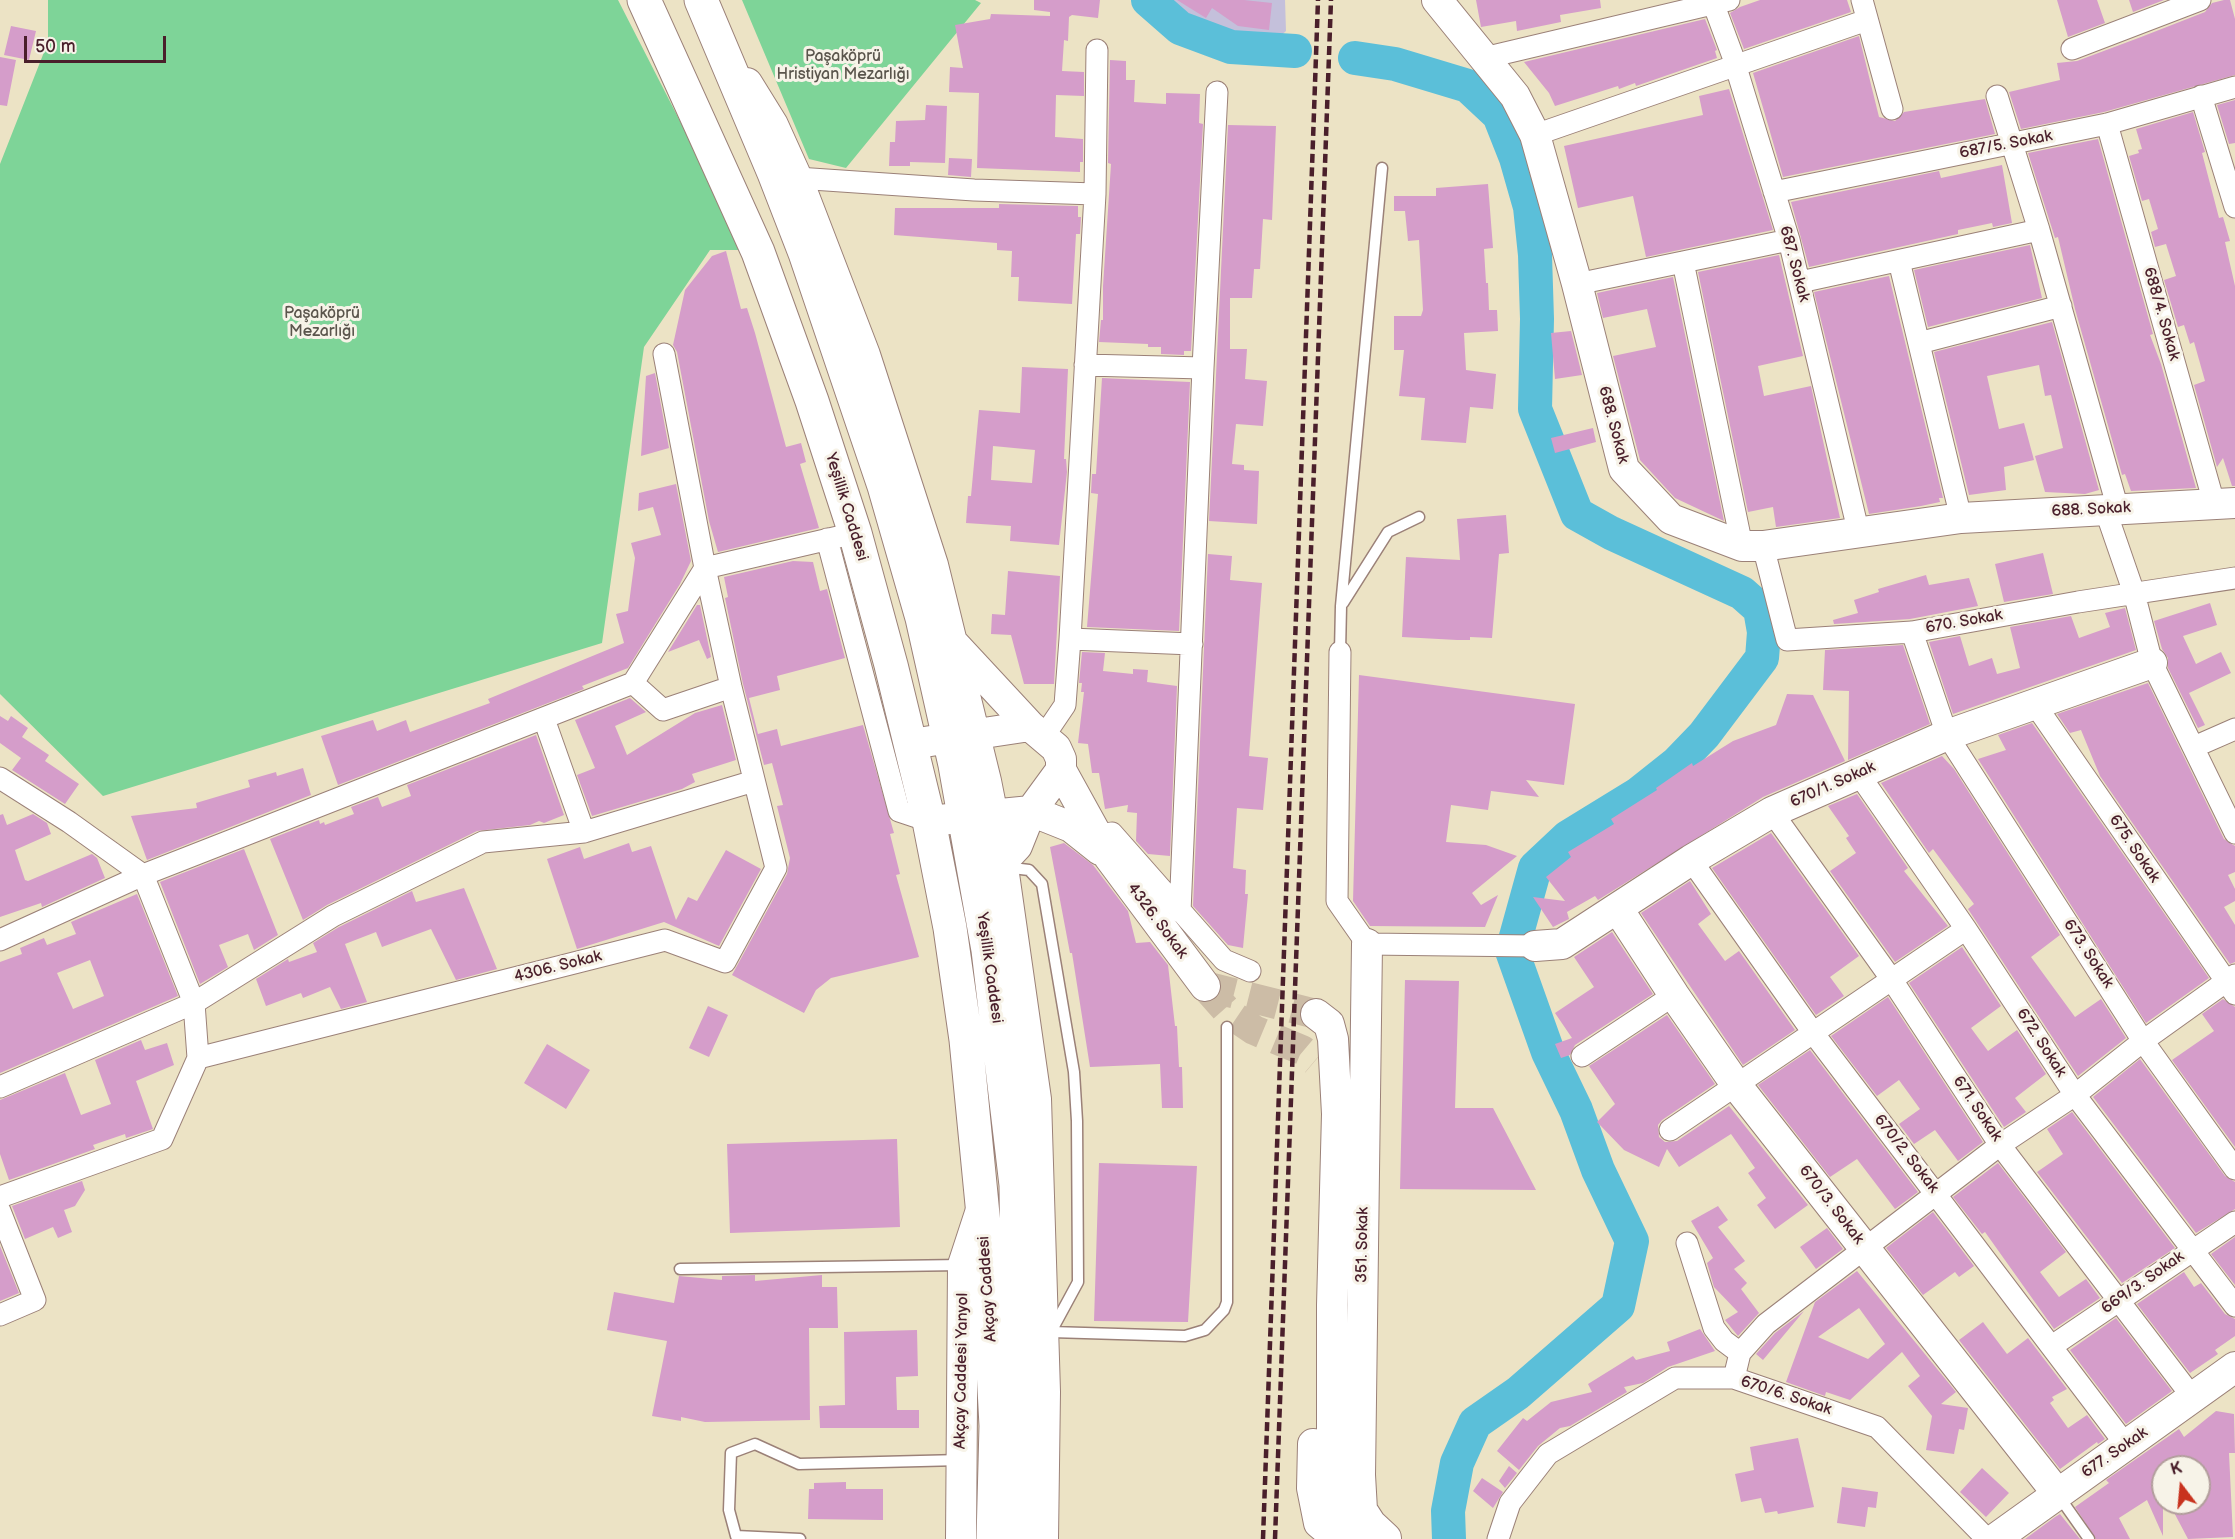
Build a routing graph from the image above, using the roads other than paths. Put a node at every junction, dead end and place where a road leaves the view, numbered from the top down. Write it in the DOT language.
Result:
graph roads {
  1 [pos="644,0"];
  2 [pos="701,0"];
  3 [pos="1437,0"];
  4 [pos="2200,0"];
  5 [pos="1718,2"];
  6 [pos="1864,10"];
  7 [pos="714,30"];
  8 [pos="2072,49"];
  9 [pos="1097,50"];
  10 [pos="1484,58"];
  11 [pos="1736,66"];
  12 [pos="2235,87"];
  13 [pos="1217,92"];
  14 [pos="1998,96"];
  15 [pos="2201,96"];
  16 [pos="1892,109"];
  17 [pos="2107,124"];
  18 [pos="1535,135"];
  19 [pos="2012,144"];
  20 [pos="1382,168"];
  21 [pos="797,178"];
  22 [pos="1774,192"];
  23 [pos="1095,194"];
  24 [pos="2235,207"];
  25 [pos="2039,230"];
  26 [pos="1789,240"];
  27 [pos="1899,261"];
  28 [pos="1683,262"];
  29 [pos="1800,282"];
  30 [pos="1577,284"];
  31 [pos="2061,306"];
  32 [pos="1919,343"];
  33 [pos="664,354"];
  34 [pos="1085,365"];
  35 [pos="1203,368"];
  36 [pos="2225,503"];
  37 [pos="2111,509"];
  38 [pos="1419,517"];
  39 [pos="1961,518"];
  40 [pos="1859,534"];
  41 [pos="841,536"];
  42 [pos="1752,546"];
  43 [pos="705,568"];
  44 [pos="2235,578"];
  45 [pos="2134,593"];
  46 [pos="1341,606"];
  47 [pos="1912,632"];
  48 [pos="1070,639"];
  49 [pos="951,641"];
  50 [pos="1192,644"];
  51 [pos="1340,651"];
  52 [pos="2152,663"];
  53 [pos="633,683"];
  54 [pos="730,687"];
  55 [pos="2034,703"];
  56 [pos="544,719"];
  57 [pos="2235,729"];
  58 [pos="1037,731"];
  59 [pos="1947,735"];
  60 [pos="962,736"];
  61 [pos="911,744"];
  62 [pos="2194,747"];
  63 [pos="1060,770"];
  64 [pos="1857,773"];
  65 [pos="0,778"];
  66 [pos="754,781"];
  67 [pos="1031,811"];
  68 [pos="1772,812"];
  69 [pos="978,815"];
  70 [pos="929,821"];
  71 [pos="584,832"];
  72 [pos="2235,833"];
  73 [pos="1104,846"];
  74 [pos="1691,860"];
  75 [pos="1003,864"];
  76 [pos="143,875"];
  77 [pos="1618,909"];
  78 [pos="1180,912"];
  79 [pos="1966,929"];
  80 [pos="0,940"];
  81 [pos="1367,944"];
  82 [pos="1535,946"];
  83 [pos="1250,971"];
  84 [pos="1892,980"];
  85 [pos="2232,984"];
  86 [pos="1205,986"];
  87 [pos="1674,995"];
  88 [pos="194,1003"];
  89 [pos="1316,1014"];
  90 [pos="1227,1027"];
  91 [pos="1814,1034"];
  92 [pos="966,1040"];
  93 [pos="2143,1041"];
  94 [pos="999,1045"];
  95 [pos="1582,1056"];
  96 [pos="198,1058"];
  97 [pos="1316,1061"];
  98 [pos="1737,1086"];
  99 [pos="0,1087"];
  100 [pos="2075,1095"];
  101 [pos="1670,1130"];
  102 [pos="2000,1145"];
  103 [pos="2235,1169"];
  104 [pos="1936,1192"];
  105 [pos="0,1197"];
  106 [pos="982,1207"];
  107 [pos="0,1211"];
  108 [pos="2235,1222"];
  109 [pos="1687,1243"];
  110 [pos="1865,1247"];
  111 [pos="2191,1250"];
  112 [pos="963,1264"];
  113 [pos="680,1269"];
  114 [pos="2120,1300"];
  115 [pos="2235,1306"];
  116 [pos="0,1315"];
  117 [pos="1047,1340"];
  118 [pos="2052,1346"];
  119 [pos="1740,1353"];
  120 [pos="2235,1367"];
  121 [pos="1734,1378"];
  122 [pos="2193,1398"];
  123 [pos="2126,1445"];
  124 [pos="962,1460"];
  125 [pos="2057,1493"];
  126 [pos="1325,1534"];
  127 [pos="1391,1538"];
  128 [pos="800,1539"];
  129 [pos="961,1539"];
  130 [pos="993,1539"];
  131 [pos="1024,1539"];
  132 [pos="1043,1539"];
  133 [pos="1498,1539"];
  134 [pos="1987,1539"];
  135 [pos="1995,1539"];
  136 [pos="2089,1539"];
  1 -- 41 [label="highway, Yeşillik Caddesi"];
  2 -- 7 [label="highway, Yeşillik Caddesi"];
  3 -- 10 [label="street, 688. Sokak"];
  4 -- 8 [label="street"];
  5 -- 10 [label="street"];
  5 -- 11 [label="street, 687. Sokak"];
  6 -- 11 [label="street"];
  6 -- 16 [label="street"];
  7 -- 21 [label="street"];
  7 -- 60 [label="highway, Yeşillik Caddesi"];
  9 -- 23 [label="street"];
  10 -- 18 [label="street, 688. Sokak"];
  11 -- 18 [label="street"];
  11 -- 22 [label="street, 687. Sokak"];
  12 -- 15 [label="street, 687/5. Sokak"];
  13 -- 35 [label="street"];
  14 -- 19 [label="street"];
  15 -- 17 [label="street, 687/5. Sokak"];
  15 -- 24 [label="street"];
  17 -- 19 [label="street, 687/5. Sokak"];
  17 -- 36 [label="street, 688/4. Sokak"];
  18 -- 30 [label="street, 688. Sokak"];
  19 -- 22 [label="street, 687/5. Sokak"];
  19 -- 25 [label="street"];
  20 -- 46 [label="lane"];
  21 -- 23 [label="street"];
  21 -- 49 [label="street"];
  22 -- 26 [label="street, 687. Sokak"];
  23 -- 34 [label="street"];
  25 -- 27 [label="street"];
  25 -- 31 [label="street"];
  26 -- 28 [label="street"];
  26 -- 29 [label="street, 687. Sokak"];
  27 -- 29 [label="street"];
  27 -- 32 [label="street"];
  28 -- 30 [label="street"];
  28 -- 42 [label="street"];
  29 -- 40 [label="street, 687. Sokak"];
  30 -- 42 [label="street, 688. Sokak"];
  31 -- 32 [label="street"];
  31 -- 37 [label="street"];
  32 -- 39 [label="street"];
  33 -- 43 [label="street"];
  34 -- 35 [label="street"];
  34 -- 48 [label="street"];
  35 -- 50 [label="street"];
  36 -- 37 [label="street, 688. Sokak"];
  37 -- 39 [label="street, 688. Sokak"];
  37 -- 45 [label="street"];
  38 -- 46 [label="lane"];
  39 -- 40 [label="street, 688. Sokak"];
  40 -- 42 [label="street, 688. Sokak"];
  41 -- 43 [label="street"];
  41 -- 61 [label="highway, Yeşillik Caddesi"];
  41 -- 70 [label="street"];
  42 -- 47 [label="street, 670. Sokak"];
  43 -- 53 [label="street"];
  43 -- 54 [label="street"];
  44 -- 45 [label="street, 670. Sokak"];
  45 -- 47 [label="street, 670. Sokak"];
  45 -- 52 [label="street"];
  46 -- 51 [label="lane"];
  47 -- 59 [label="street, 673. Sokak"];
  48 -- 50 [label="street"];
  48 -- 58 [label="street"];
  49 -- 58 [label="street"];
  49 -- 60 [label="street"];
  50 -- 78 [label="street"];
  51 -- 81 [label="street"];
  52 -- 55 [label="street, 670/1. Sokak"];
  52 -- 62 [label="street"];
  53 -- 54 [label="street"];
  53 -- 56 [label="street"];
  54 -- 66 [label="street"];
  55 -- 59 [label="street, 670/1. Sokak"];
  55 -- 85 [label="street, 675. Sokak"];
  56 -- 71 [label="street"];
  56 -- 76 [label="street"];
  57 -- 62 [label="street"];
  58 -- 60 [label="street"];
  58 -- 63 [label="street"];
  59 -- 64 [label="street, 670/1. Sokak"];
  59 -- 93 [label="street, 673. Sokak"];
  60 -- 61 [label="street"];
  60 -- 69 [label="highway, Yeşillik Caddesi"];
  61 -- 70 [label="highway, Yeşillik Caddesi"];
  62 -- 72 [label="street"];
  63 -- 67 [label="street"];
  63 -- 73 [label="street"];
  64 -- 68 [label="street, 670/1. Sokak"];
  64 -- 79 [label="street, 672. Sokak"];
  65 -- 76 [label="street"];
  66 -- 71 [label="street"];
  66 -- 96 [label="street, 4306. Sokak"];
  67 -- 69 [label="street"];
  67 -- 73 [label="street"];
  67 -- 75 [label="street"];
  68 -- 74 [label="street, 670/1. Sokak"];
  68 -- 84 [label="street, 671. Sokak"];
  69 -- 70 [label="street"];
  69 -- 75 [label="street"];
  69 -- 94 [label="highway, Yeşillik Caddesi"];
  70 -- 92 [label="highway, Yeşillik Caddesi"];
  71 -- 88 [label="street"];
  73 -- 78 [label="street"];
  73 -- 86 [label="street, 4326. Sokak"];
  74 -- 77 [label="street, 670/1. Sokak"];
  74 -- 91 [label="street, 670/2. Sokak"];
  75 -- 117 [label="street"];
  75 -- 117 [label="lane"];
  76 -- 80 [label="street"];
  76 -- 88 [label="street"];
  77 -- 82 [label="street, 670/1. Sokak"];
  77 -- 87 [label="street, 670/3. Sokak"];
  78 -- 83 [label="street"];
  79 -- 84 [label="street"];
  79 -- 100 [label="street, 672. Sokak"];
  81 -- 82 [label="street"];
  81 -- 127 [label="street, 351. Sokak"];
  84 -- 91 [label="street"];
  84 -- 102 [label="street, 671. Sokak"];
  85 -- 93 [label="street"];
  87 -- 95 [label="street"];
  87 -- 98 [label="street, 670/3. Sokak"];
  88 -- 96 [label="street"];
  88 -- 99 [label="street"];
  89 -- 127 [label="street, 351. Sokak"];
  90 -- 117 [label="lane"];
  91 -- 98 [label="street"];
  91 -- 104 [label="street, 670/2. Sokak"];
  92 -- 106 [label="highway, Akçay Caddesi"];
  93 -- 100 [label="street"];
  93 -- 103 [label="street, 673. Sokak"];
  94 -- 131 [label="highway, Akçay Caddesi"];
  96 -- 105 [label="street"];
  97 -- 126 [label="street"];
  98 -- 101 [label="street"];
  98 -- 110 [label="street, 670/3. Sokak"];
  100 -- 102 [label="street"];
  100 -- 111 [label="street, 672. Sokak"];
  102 -- 104 [label="street"];
  102 -- 114 [label="street, 671. Sokak"];
  104 -- 110 [label="street"];
  104 -- 118 [label="street, 670/2. Sokak"];
  106 -- 112 [label="street, Akçay Caddesi Yanyol"];
  106 -- 130 [label="highway, Akçay Caddesi"];
  107 -- 116 [label="street"];
  108 -- 111 [label="street, 669/3. Sokak"];
  109 -- 119 [label="street"];
  110 -- 119 [label="street"];
  110 -- 125 [label="street, 670/3. Sokak"];
  111 -- 114 [label="street, 669/3. Sokak"];
  111 -- 115 [label="street, 672. Sokak"];
  112 -- 113 [label="lane"];
  112 -- 124 [label="street, Akçay Caddesi Yanyol"];
  114 -- 118 [label="street, 669/3. Sokak"];
  114 -- 122 [label="street, 671. Sokak"];
  117 -- 132 [label="street"];
  118 -- 123 [label="street, 670/2. Sokak"];
  119 -- 121 [label="street"];
  120 -- 122 [label="street, 677. Sokak"];
  121 -- 133 [label="street, 670/6. Sokak"];
  121 -- 134 [label="street, 670/6. Sokak"];
  122 -- 123 [label="street, 677. Sokak"];
  123 -- 125 [label="street, 677. Sokak"];
  124 -- 128 [label="lane"];
  124 -- 129 [label="street, Akçay Caddesi Yanyol"];
  125 -- 135 [label="street, 677. Sokak"];
  125 -- 136 [label="lane"];
}
